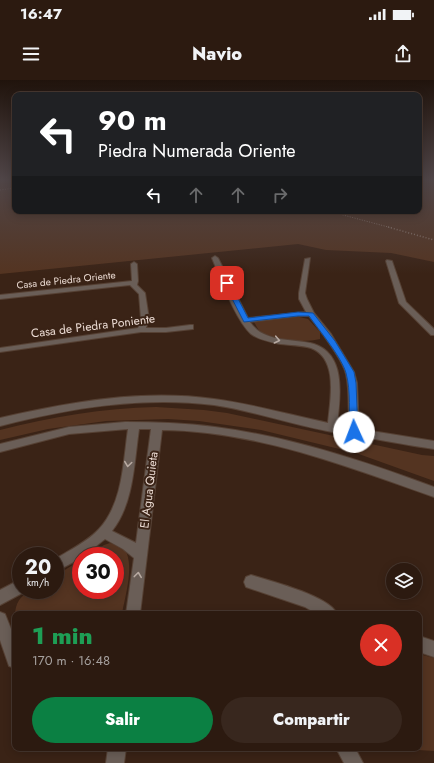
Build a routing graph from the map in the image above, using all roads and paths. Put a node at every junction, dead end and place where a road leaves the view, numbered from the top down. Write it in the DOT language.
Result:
graph roads {
  1 [pos="339,214"];
  2 [pos="434,240"];
  3 [pos="215,258"];
  4 [pos="308,259"];
  5 [pos="389,261"];
  6 [pos="134,264"];
  7 [pos="134,283"];
  8 [pos="0,297"];
  9 [pos="311,314"];
  10 [pos="246,320"];
  11 [pos="190,327"];
  12 [pos="141,330"];
  13 [pos="434,333"];
  14 [pos="326,334"];
  15 [pos="310,345"];
  16 [pos="0,350"];
  17 [pos="0,422"];
  18 [pos="134,426"];
  19 [pos="157,426"];
  20 [pos="332,428"];
  21 [pos="354,432"];
  22 [pos="434,445"];
  23 [pos="0,448"];
  24 [pos="434,492"];
  25 [pos="103,533"];
  26 [pos="140,555"];
  27 [pos="64,560"];
  28 [pos="251,582"];
  29 [pos="12,591"];
  30 [pos="0,598"];
  31 [pos="133,611"];
  32 [pos="325,611"];
  33 [pos="0,619"];
  34 [pos="422,645"];
  35 [pos="434,649"];
  36 [pos="12,652"];
  37 [pos="117,751"];
  38 [pos="347,751"];
  39 [pos="115,763"];
  40 [pos="354,763"];
  1 -- 2 [label="path"];
  3 -- 10 [label="street"];
  4 -- 9 [label="street"];
  5 -- 13 [label="street"];
  6 -- 7 [label="street"];
  7 -- 8 [label="street, Casa de Piedra Oriente"];
  7 -- 12 [label="street"];
  9 -- 10 [label="street"];
  9 -- 14 [label="street"];
  10 -- 15 [label="street, one-way"];
  11 -- 12 [label="street, Casa de Piedra Poniente"];
  12 -- 16 [label="street, Casa de Piedra Poniente"];
  14 -- 15 [label="street"];
  14 -- 21 [label="street"];
  15 -- 20 [label="street"];
  17 -- 20 [label="street"];
  18 -- 19 [label="street"];
  18 -- 23 [label="street"];
  18 -- 25 [label="street, El Agua Quieta, one-way"];
  19 -- 24 [label="street"];
  19 -- 26 [label="street, El Agua Quieta"];
  20 -- 21 [label="street"];
  21 -- 22 [label="street"];
  25 -- 26 [label="street"];
  25 -- 27 [label="street, El Agua Quieta"];
  31 -- 26 [label="street, El Agua Quieta, one-way"];
  28 -- 32 [label="street"];
  29 -- 30 [label="street"];
  33 -- 36 [label="street"];
  34 -- 35 [label="street"];
  37 -- 39 [label="street"];
  38 -- 40 [label="street"];
}
